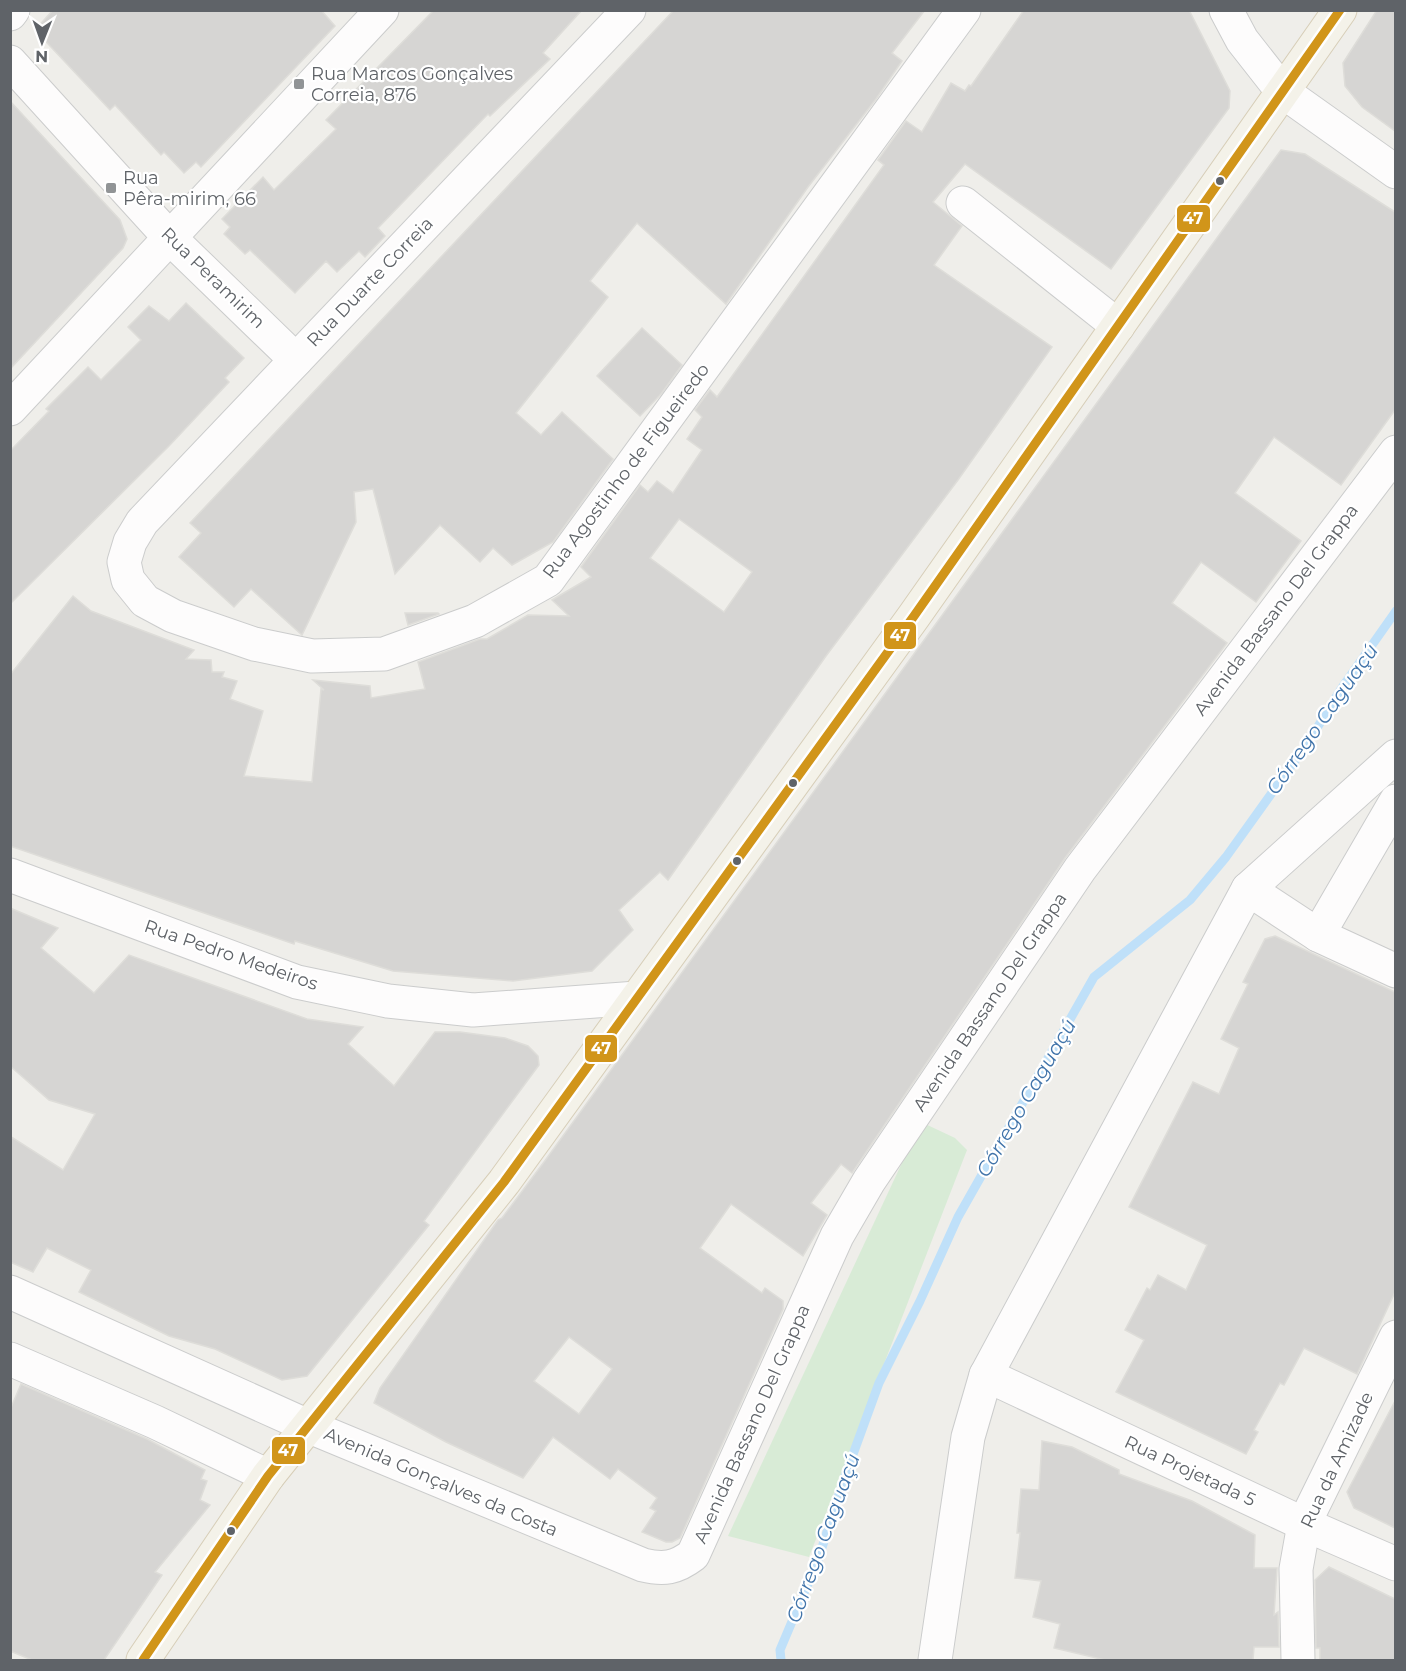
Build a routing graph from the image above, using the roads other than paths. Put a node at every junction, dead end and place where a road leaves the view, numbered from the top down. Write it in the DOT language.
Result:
graph roads {
  1 [pos="382,10"];
  2 [pos="628,10"];
  3 [pos="964,10"];
  4 [pos="1226,10"];
  5 [pos="1340,10"];
  6 [pos="10,62"];
  7 [pos="1282,91"];
  8 [pos="1395,172"];
  9 [pos="963,202"];
  10 [pos="170,238"];
  11 [pos="1118,326"];
  12 [pos="296,360"];
  13 [pos="10,409"];
  14 [pos="1395,452"];
  15 [pos="124,562"];
  16 [pos="1395,756"];
  17 [pos="1395,801"];
  18 [pos="10,875"];
  19 [pos="1248,889"];
  20 [pos="1318,935"];
  21 [pos="1395,971"];
  22 [pos="637,998"];
  23 [pos="10,1292"];
  24 [pos="1395,1337"];
  25 [pos="10,1359"];
  26 [pos="986,1375"];
  27 [pos="310,1427"];
  28 [pos="268,1476"];
  29 [pos="1304,1524"];
  30 [pos="1395,1564"];
  31 [pos="643,1566"];
  32 [pos="144,1660"];
  33 [pos="935,1660"];
  34 [pos="1298,1660"];
  1 -- 10 [label="street"];
  2 -- 12 [label="street, Rua Duarte Correia"];
  3 -- 15 [label="street, Rua Agostinho de Figueiredo"];
  4 -- 7 [label="street"];
  5 -- 7 [label="main road"];
  6 -- 10 [label="street, Rua Peramirim"];
  7 -- 8 [label="street"];
  7 -- 11 [label="main road"];
  9 -- 11 [label="street"];
  10 -- 12 [label="street, Rua Peramirim"];
  10 -- 13 [label="street"];
  11 -- 22 [label="main road"];
  12 -- 15 [label="street, Rua Duarte Correia"];
  14 -- 31 [label="street, Avenida Bassano Del Grappa"];
  16 -- 19 [label="street"];
  17 -- 20 [label="street"];
  18 -- 22 [label="street, Rua Pedro Medeiros"];
  19 -- 20 [label="street"];
  19 -- 26 [label="street"];
  20 -- 21 [label="street"];
  22 -- 27 [label="main road"];
  23 -- 27 [label="street, Avenida Gonçalves da Costa"];
  24 -- 29 [label="street, Rua da Amizade"];
  25 -- 28 [label="street"];
  26 -- 29 [label="street, Rua Projetada 5"];
  26 -- 33 [label="street"];
  27 -- 28 [label="main road"];
  27 -- 31 [label="street, Avenida Gonçalves da Costa"];
  28 -- 32 [label="main road"];
  29 -- 30 [label="street, Rua Projetada 5"];
  29 -- 34 [label="street, Rua da Amizade"];
}
